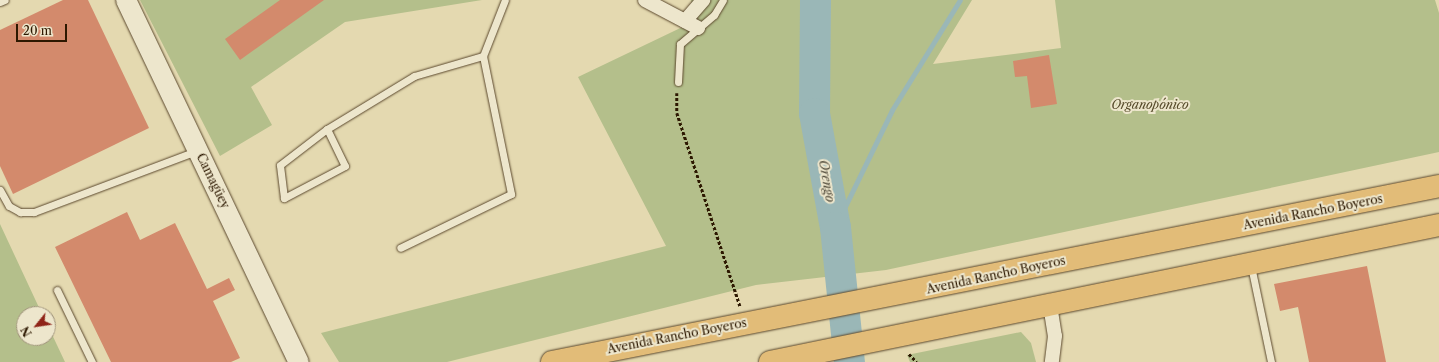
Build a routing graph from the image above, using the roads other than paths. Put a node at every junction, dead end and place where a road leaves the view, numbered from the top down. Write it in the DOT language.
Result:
graph roads {
  1 [pos="5,0"];
  2 [pos="126,0"];
  3 [pos="505,0"];
  4 [pos="645,0"];
  5 [pos="702,0"];
  6 [pos="723,0"];
  7 [pos="0,2"];
  8 [pos="685,21"];
  9 [pos="698,28"];
  10 [pos="484,56"];
  11 [pos="678,82"];
  12 [pos="327,129"];
  13 [pos="198,150"];
  14 [pos="1439,186"];
  15 [pos="0,190"];
  16 [pos="1439,225"];
  17 [pos="400,248"];
  18 [pos="1250,263"];
  19 [pos="57,290"];
  20 [pos="1050,305"];
  21 [pos="92,362"];
  22 [pos="299,362"];
  23 [pos="552,362"];
  24 [pos="770,362"];
  25 [pos="1052,362"];
  26 [pos="1271,362"];
  1 -- 7 [label="lane"];
  2 -- 13 [label="main road, Camagüey"];
  3 -- 10 [label="lane"];
  4 -- 8 [label="street"];
  5 -- 8 [label="street"];
  6 -- 9 [label="lane"];
  8 -- 9 [label="street"];
  9 -- 11 [label="lane"];
  10 -- 12 [label="lane"];
  10 -- 17 [label="lane"];
  12 -- 12 [label="lane"];
  13 -- 15 [label="lane"];
  13 -- 22 [label="main road, Camagüey"];
  14 -- 23 [label="highway, Avenida Rancho Boyeros"];
  16 -- 18 [label="highway"];
  18 -- 20 [label="highway"];
  18 -- 26 [label="lane"];
  19 -- 21 [label="lane"];
  20 -- 24 [label="highway"];
  20 -- 25 [label="street"];
}
